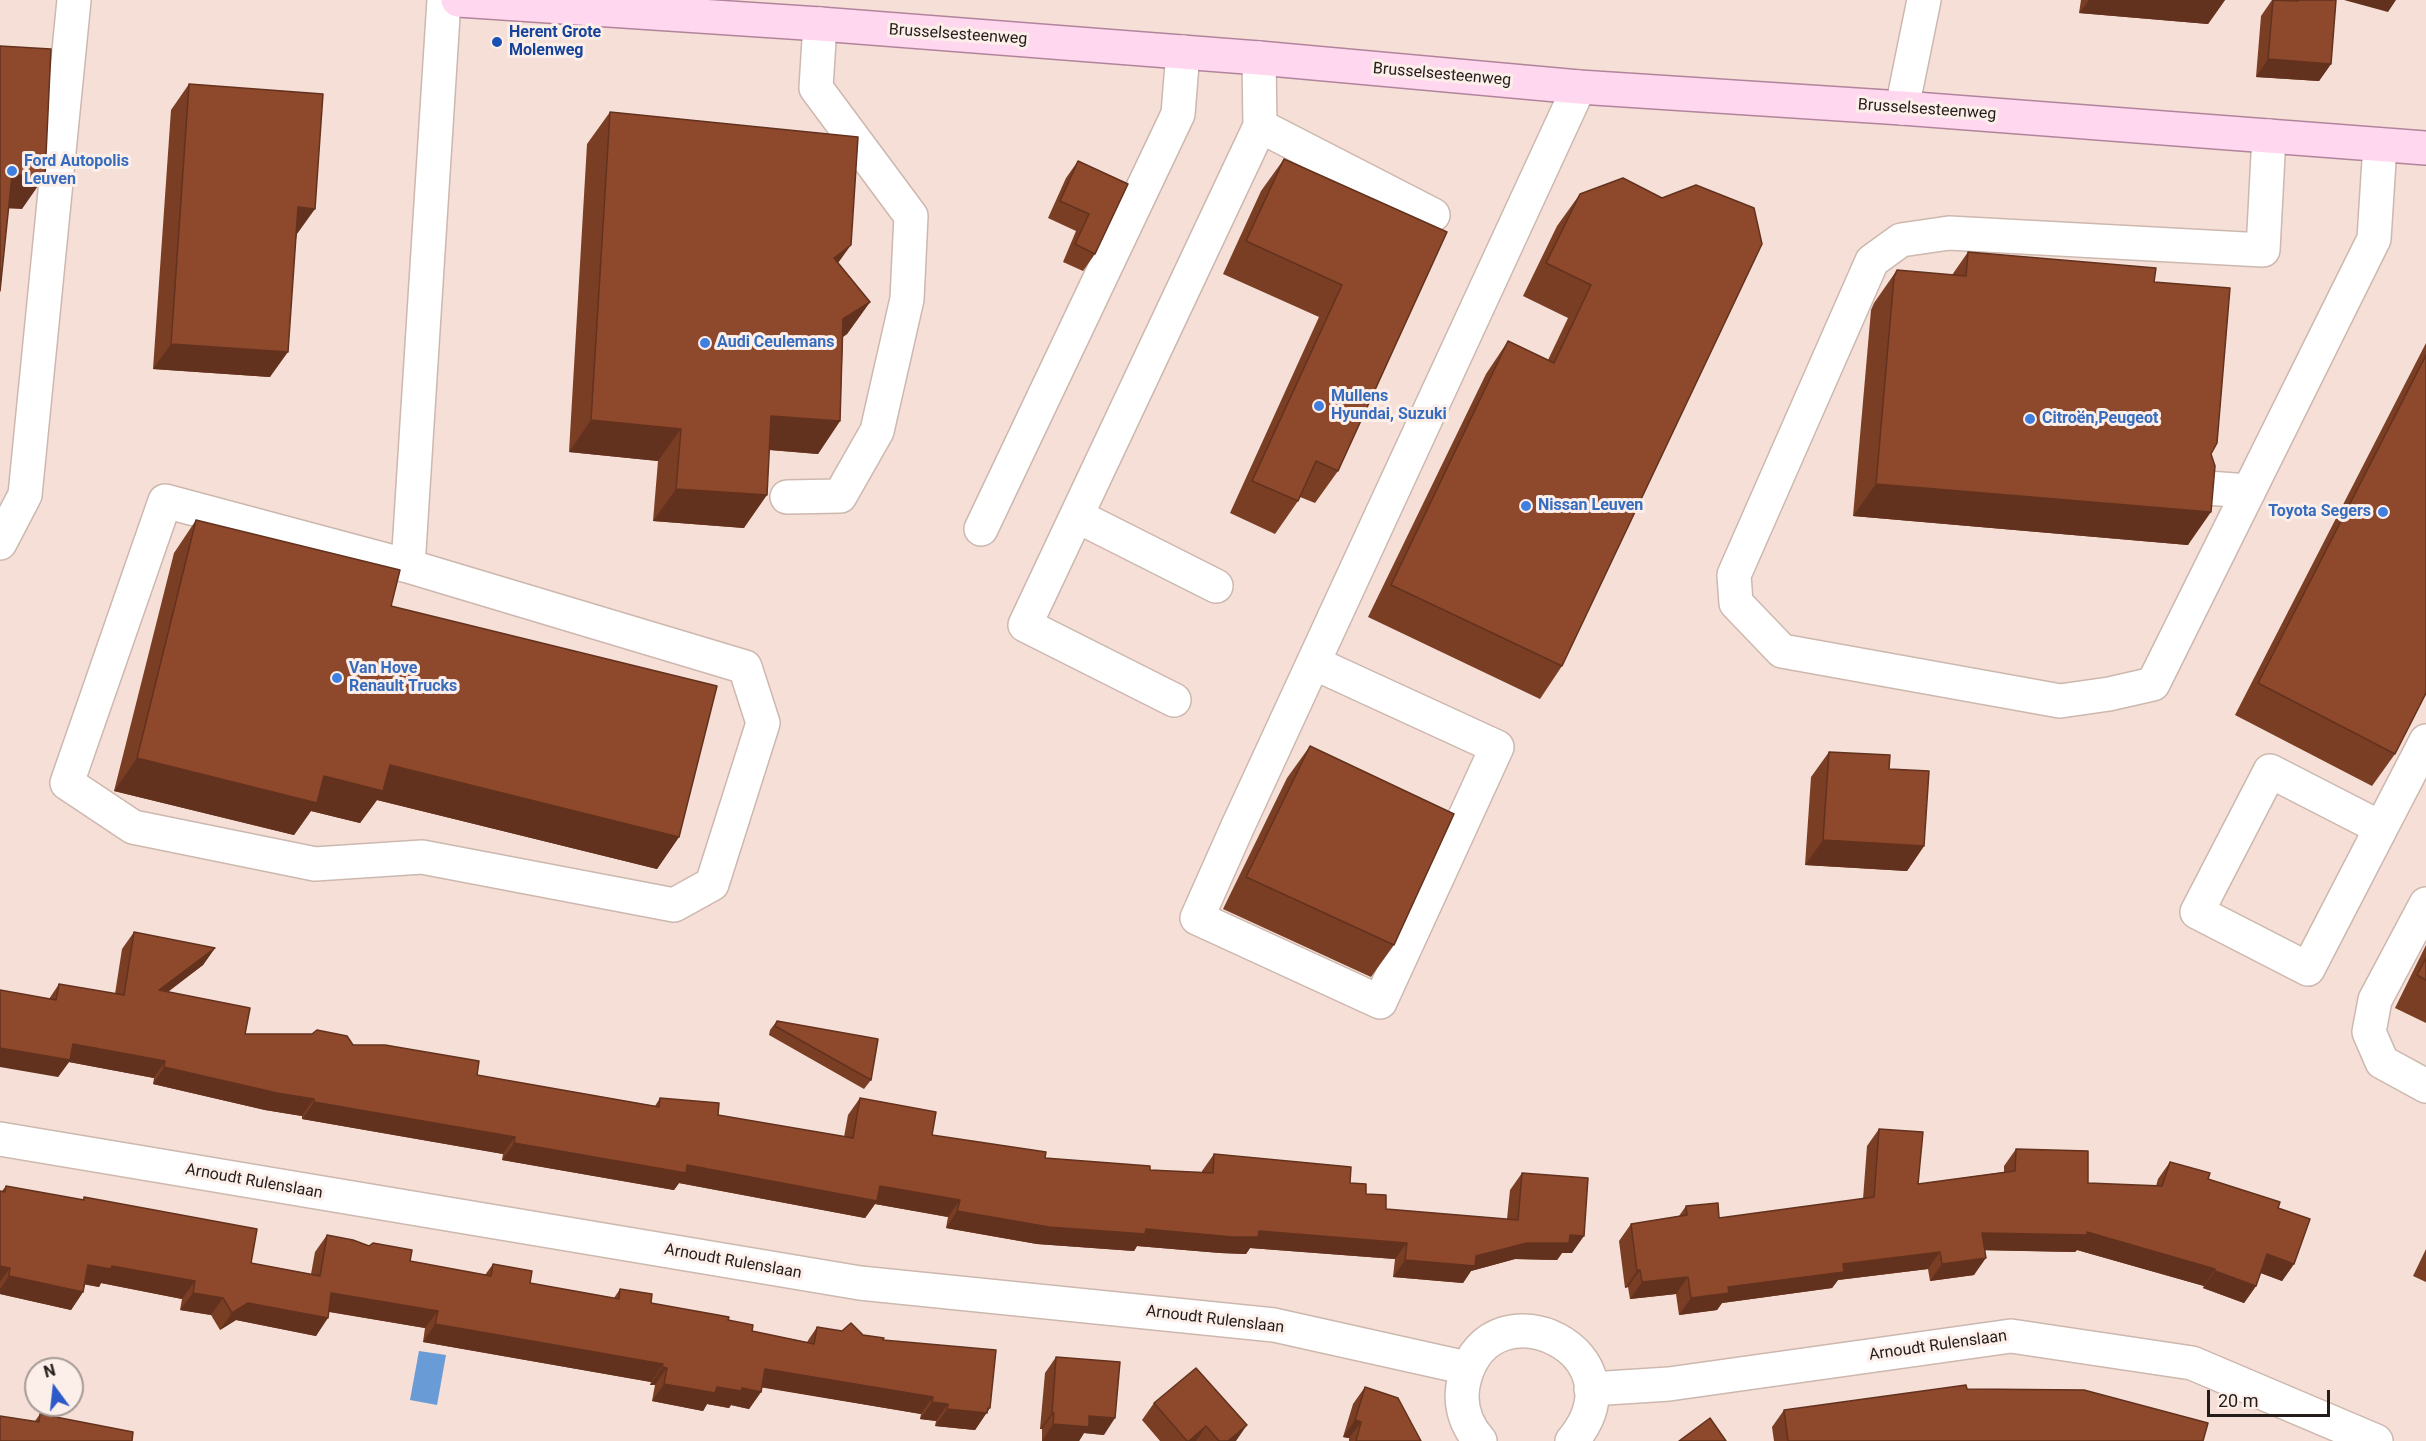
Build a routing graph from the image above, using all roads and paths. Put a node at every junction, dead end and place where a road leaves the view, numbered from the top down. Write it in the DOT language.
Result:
graph roads {
  1 [pos="74,0"];
  2 [pos="444,0"];
  3 [pos="458,0"];
  4 [pos="1924,0"];
  5 [pos="820,24"];
  6 [pos="1183,52"];
  7 [pos="1259,58"];
  8 [pos="1578,87"];
  9 [pos="1902,108"];
  10 [pos="1260,126"];
  11 [pos="2269,136"];
  12 [pos="2380,145"];
  13 [pos="2426,148"];
  14 [pos="1433,215"];
  15 [pos="2207,488"];
  16 [pos="2248,491"];
  17 [pos="787,496"];
  18 [pos="1077,516"];
  19 [pos="981,529"];
  20 [pos="0,543"];
  21 [pos="408,566"];
  22 [pos="1216,586"];
  23 [pos="1314,663"];
  24 [pos="1174,700"];
  25 [pos="2426,741"];
  26 [pos="1424,821"];
  27 [pos="2381,828"];
  28 [pos="1456,836"];
  29 [pos="2426,904"];
  30 [pos="2426,1086"];
  31 [pos="0,1139"];
  32 [pos="1467,1368"];
  33 [pos="1591,1389"];
  34 [pos="1480,1441"];
  35 [pos="1572,1441"];
  36 [pos="2376,1441"];
  1 -- 20 [label="street"];
  2 -- 21 [label="street"];
  3 -- 5 [label="main road, Brusselsesteenweg"];
  4 -- 9 [label="street"];
  5 -- 6 [label="main road, Brusselsesteenweg"];
  5 -- 17 [label="street"];
  6 -- 7 [label="main road, Brusselsesteenweg"];
  6 -- 19 [label="street"];
  7 -- 8 [label="main road, Brusselsesteenweg"];
  7 -- 10 [label="street"];
  8 -- 9 [label="main road, Brusselsesteenweg"];
  8 -- 23 [label="street"];
  9 -- 11 [label="main road, Brusselsesteenweg"];
  10 -- 14 [label="street"];
  10 -- 18 [label="street"];
  11 -- 12 [label="main road, Brusselsesteenweg"];
  11 -- 16 [label="street"];
  12 -- 13 [label="main road, Brusselsesteenweg"];
  12 -- 16 [label="street"];
  15 -- 16 [label="street"];
  18 -- 22 [label="street"];
  18 -- 24 [label="street"];
  21 -- 21 [label="street"];
  23 -- 28 [label="street"];
  23 -- 28 [label="street"];
  25 -- 27 [label="street"];
  26 -- 28 [label="street"];
  27 -- 27 [label="street"];
  29 -- 30 [label="street"];
  31 -- 32 [label="street, Arnoudt Rulenslaan"];
  32 -- 33 [label="street"];
  32 -- 34 [label="street"];
  33 -- 35 [label="street"];
  33 -- 36 [label="street, Arnoudt Rulenslaan"];
}
